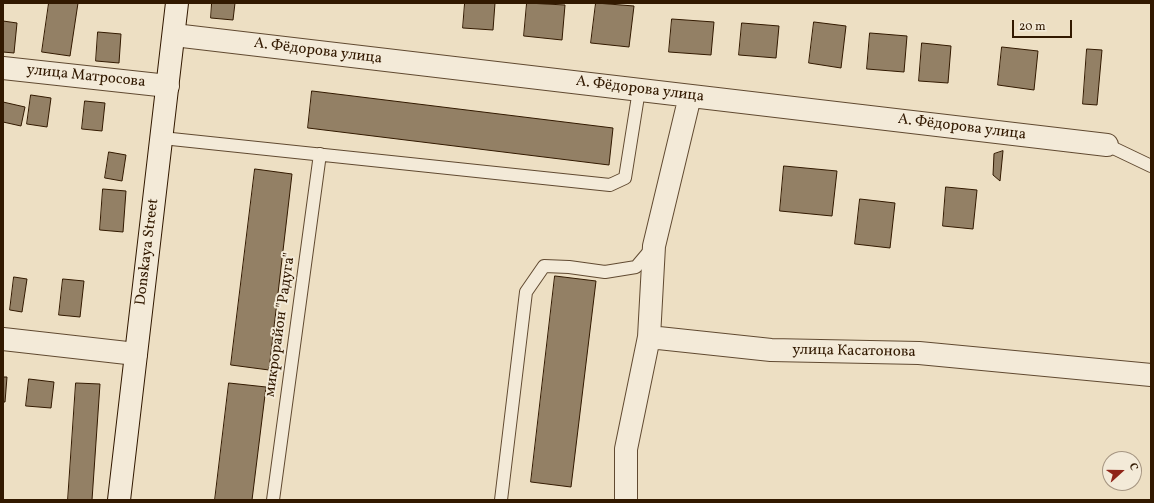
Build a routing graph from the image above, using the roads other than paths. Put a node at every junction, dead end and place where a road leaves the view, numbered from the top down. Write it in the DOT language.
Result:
graph roads {
  1 [pos="177,3"];
  2 [pos="174,35"];
  3 [pos="3,68"];
  4 [pos="168,86"];
  5 [pos="639,90"];
  6 [pos="690,96"];
  7 [pos="162,138"];
  8 [pos="1107,145"];
  9 [pos="320,154"];
  10 [pos="1151,166"];
  11 [pos="654,246"];
  12 [pos="649,337"];
  13 [pos="3,339"];
  14 [pos="136,354"];
  15 [pos="1151,375"];
  16 [pos="119,500"];
  17 [pos="273,500"];
  18 [pos="501,500"];
  19 [pos="626,500"];
  1 -- 2 [label="street, Donskaya Street"];
  2 -- 4 [label="street, Donskaya Street"];
  2 -- 5 [label="street, А. Фёдорова улица"];
  3 -- 4 [label="street, улица Матросова"];
  4 -- 7 [label="street, Donskaya Street"];
  5 -- 6 [label="street, А. Фёдорова улица"];
  5 -- 9 [label="lane"];
  6 -- 8 [label="street, А. Фёдорова улица"];
  6 -- 11 [label="street"];
  7 -- 9 [label="lane"];
  7 -- 14 [label="street, Donskaya Street"];
  8 -- 10 [label="lane"];
  9 -- 17 [label="lane, микрорайон \"Радуга\""];
  11 -- 12 [label="street"];
  11 -- 18 [label="lane"];
  12 -- 15 [label="street, улица Касатонова"];
  12 -- 19 [label="street"];
  13 -- 14 [label="street"];
  14 -- 16 [label="street, Donskaya Street"];
}
